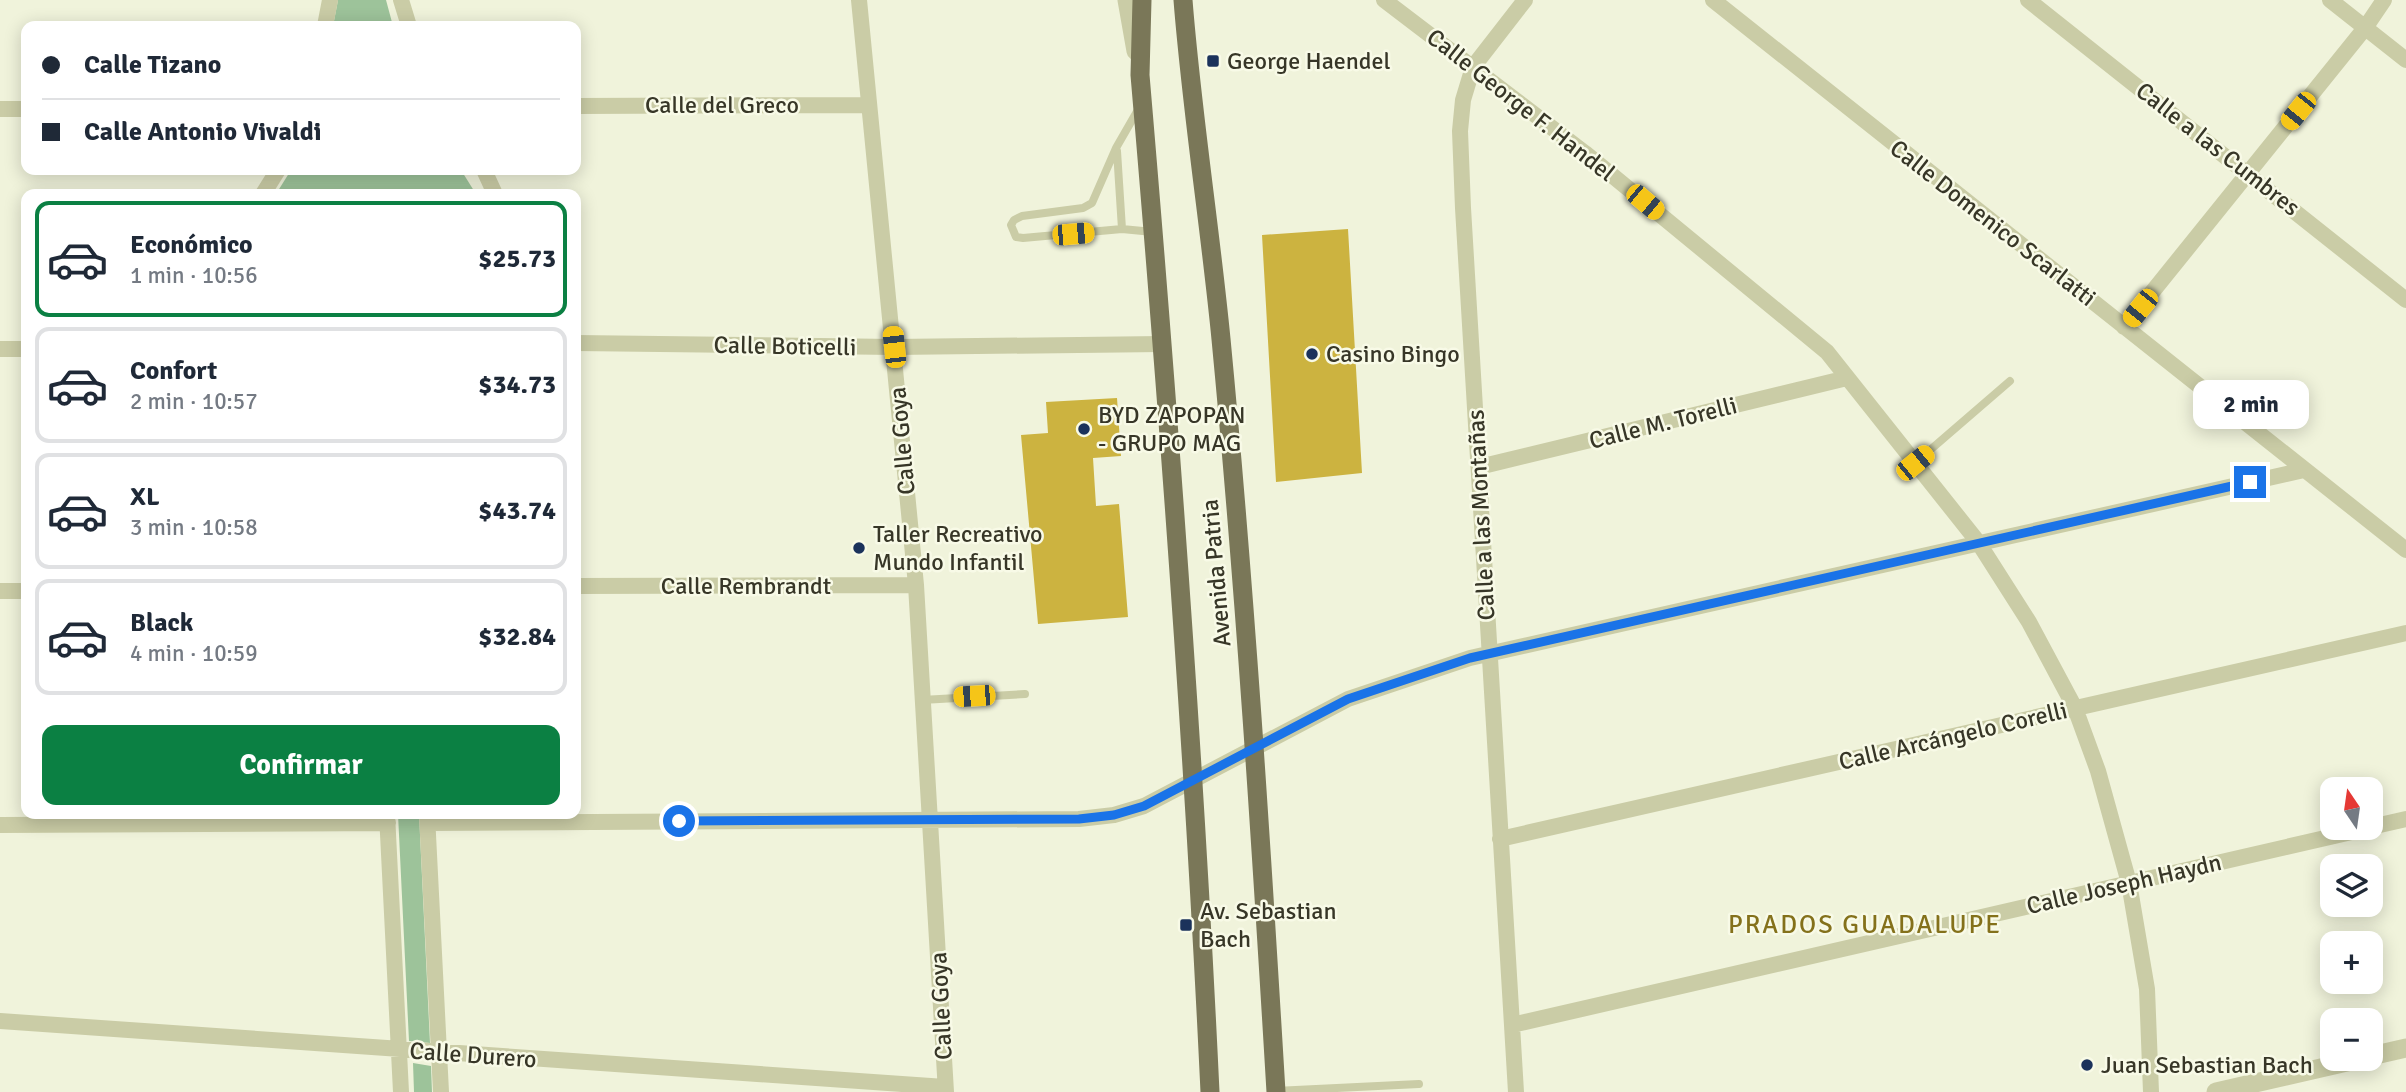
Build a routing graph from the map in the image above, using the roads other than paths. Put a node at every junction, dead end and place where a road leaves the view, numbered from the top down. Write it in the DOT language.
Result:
graph roads {
  1 [pos="330,0"];
  2 [pos="401,0"];
  3 [pos="859,0"];
  4 [pos="1127,0"];
  5 [pos="1142,0"];
  6 [pos="1183,0"];
  7 [pos="1193,0"];
  8 [pos="1384,0"];
  9 [pos="1525,0"];
  10 [pos="1713,0"];
  11 [pos="2028,0"];
  12 [pos="2330,0"];
  13 [pos="2384,0"];
  14 [pos="325,21"];
  15 [pos="407,21"];
  16 [pos="2365,27"];
  17 [pos="1187,51"];
  18 [pos="2406,60"];
  19 [pos="1473,67"];
  20 [pos="1140,75"];
  21 [pos="1143,102"];
  22 [pos="869,105"];
  23 [pos="581,106"];
  24 [pos="0,109"];
  25 [pos="21,109"];
  26 [pos="1116,148"];
  27 [pos="2248,173"];
  28 [pos="1122,229"];
  29 [pos="1153,232"];
  30 [pos="2406,300"];
  31 [pos="2124,327"];
  32 [pos="581,343"];
  33 [pos="1162,344"];
  34 [pos="894,347"];
  35 [pos="0,349"];
  36 [pos="21,349"];
  37 [pos="1847,378"];
  38 [pos="2010,381"];
  39 [pos="1915,463"];
  40 [pos="1479,467"];
  41 [pos="2304,470"];
  42 [pos="1978,542"];
  43 [pos="2406,550"];
  44 [pos="916,585"];
  45 [pos="581,586"];
  46 [pos="0,591"];
  47 [pos="21,591"];
  48 [pos="2406,633"];
  49 [pos="1489,653"];
  50 [pos="1025,694"];
  51 [pos="922,700"];
  52 [pos="2075,708"];
  53 [pos="1255,748"];
  54 [pos="1194,780"];
  55 [pos="387,819"];
  56 [pos="428,819"];
  57 [pos="581,819"];
  58 [pos="2406,819"];
  59 [pos="929,820"];
  60 [pos="2384,824"];
  61 [pos="0,825"];
  62 [pos="1500,839"];
  63 [pos="2320,839"];
  64 [pos="2129,883"];
  65 [pos="0,1021"];
  66 [pos="1511,1025"];
  67 [pos="2406,1048"];
  68 [pos="399,1050"];
  69 [pos="439,1053"];
  70 [pos="2383,1053"];
  71 [pos="2320,1068"];
  72 [pos="1419,1084"];
  73 [pos="946,1089"];
  74 [pos="401,1092"];
  75 [pos="441,1092"];
  76 [pos="1210,1092"];
  77 [pos="1275,1092"];
  78 [pos="1516,1092"];
  79 [pos="2151,1092"];
  80 [pos="2216,1092"];
  1 -- 14 [label="street"];
  2 -- 15 [label="street"];
  3 -- 22 [label="street, Calle Goya"];
  4 -- 20 [label="street"];
  5 -- 20 [label="main road, Avenida Patria"];
  6 -- 17 [label="main road, Avenida Patria"];
  7 -- 17 [label="street"];
  8 -- 19 [label="street, Calle George F. Handel"];
  9 -- 19 [label="street, Calle a las Montañas"];
  10 -- 31 [label="street, Calle Domenico Scarlatti"];
  11 -- 27 [label="street, Calle a las Cumbres"];
  12 -- 16 [label="street"];
  13 -- 16 [label="street"];
  16 -- 18 [label="street"];
  16 -- 27 [label="street"];
  17 -- 53 [label="main road, Avenida Patria"];
  19 -- 37 [label="street, Calle George F. Handel"];
  19 -- 40 [label="street, Calle a las Montañas"];
  20 -- 21 [label="main road, Avenida Patria"];
  21 -- 26 [label="lane"];
  21 -- 29 [label="main road, Avenida Patria"];
  22 -- 23 [label="street, Calle del Greco"];
  22 -- 34 [label="street, Calle Goya"];
  24 -- 25 [label="street"];
  26 -- 28 [label="lane"];
  26 -- 28 [label="lane"];
  27 -- 30 [label="street, Calle a las Cumbres"];
  27 -- 31 [label="street"];
  28 -- 29 [label="lane"];
  29 -- 33 [label="main road, Avenida Patria"];
  31 -- 41 [label="street, Calle Domenico Scarlatti"];
  32 -- 34 [label="street, Calle Boticelli"];
  33 -- 34 [label="street, Calle Boticelli"];
  33 -- 54 [label="main road, Avenida Patria"];
  34 -- 44 [label="street, Calle Goya"];
  35 -- 36 [label="street"];
  37 -- 39 [label="street, Calle George F. Handel"];
  37 -- 40 [label="street, Calle M. Torelli"];
  38 -- 39 [label="lane"];
  39 -- 42 [label="street, Calle George F. Handel"];
  40 -- 49 [label="street, Calle a las Montañas"];
  41 -- 42 [label="street"];
  41 -- 43 [label="street, Calle Domenico Scarlatti"];
  42 -- 49 [label="street"];
  42 -- 52 [label="street, Calle George F. Handel"];
  44 -- 45 [label="street, Calle Rembrandt"];
  44 -- 51 [label="street, Calle Goya"];
  46 -- 47 [label="street"];
  48 -- 52 [label="street, Calle Arcángelo Corelli"];
  49 -- 53 [label="street"];
  49 -- 62 [label="street, Calle a las Montañas"];
  50 -- 51 [label="lane"];
  51 -- 59 [label="street, Calle Goya"];
  52 -- 62 [label="street, Calle Arcángelo Corelli"];
  52 -- 64 [label="street, Calle George F. Handel"];
  53 -- 54 [label="street"];
  53 -- 77 [label="main road, Avenida Patria"];
  54 -- 59 [label="street"];
  54 -- 76 [label="main road, Avenida Patria"];
  55 -- 61 [label="street"];
  55 -- 68 [label="street"];
  56 -- 69 [label="street"];
  57 -- 59 [label="street"];
  58 -- 60 [label="street, Calle Joseph Haydn"];
  59 -- 73 [label="street, Calle Goya"];
  62 -- 66 [label="street, Calle a las Montañas"];
  63 -- 64 [label="street, Calle Joseph Haydn"];
  64 -- 66 [label="street, Calle Joseph Haydn"];
  64 -- 79 [label="street, Calle George F. Handel"];
  65 -- 68 [label="street, Calle Durero"];
  66 -- 78 [label="street, Calle a las Montañas"];
  67 -- 70 [label="street"];
  68 -- 69 [label="street, Calle Durero"];
  68 -- 74 [label="street"];
  69 -- 73 [label="street, Calle Durero"];
  69 -- 75 [label="street"];
  71 -- 80 [label="street"];
  72 -- 77 [label="lane"];
}
